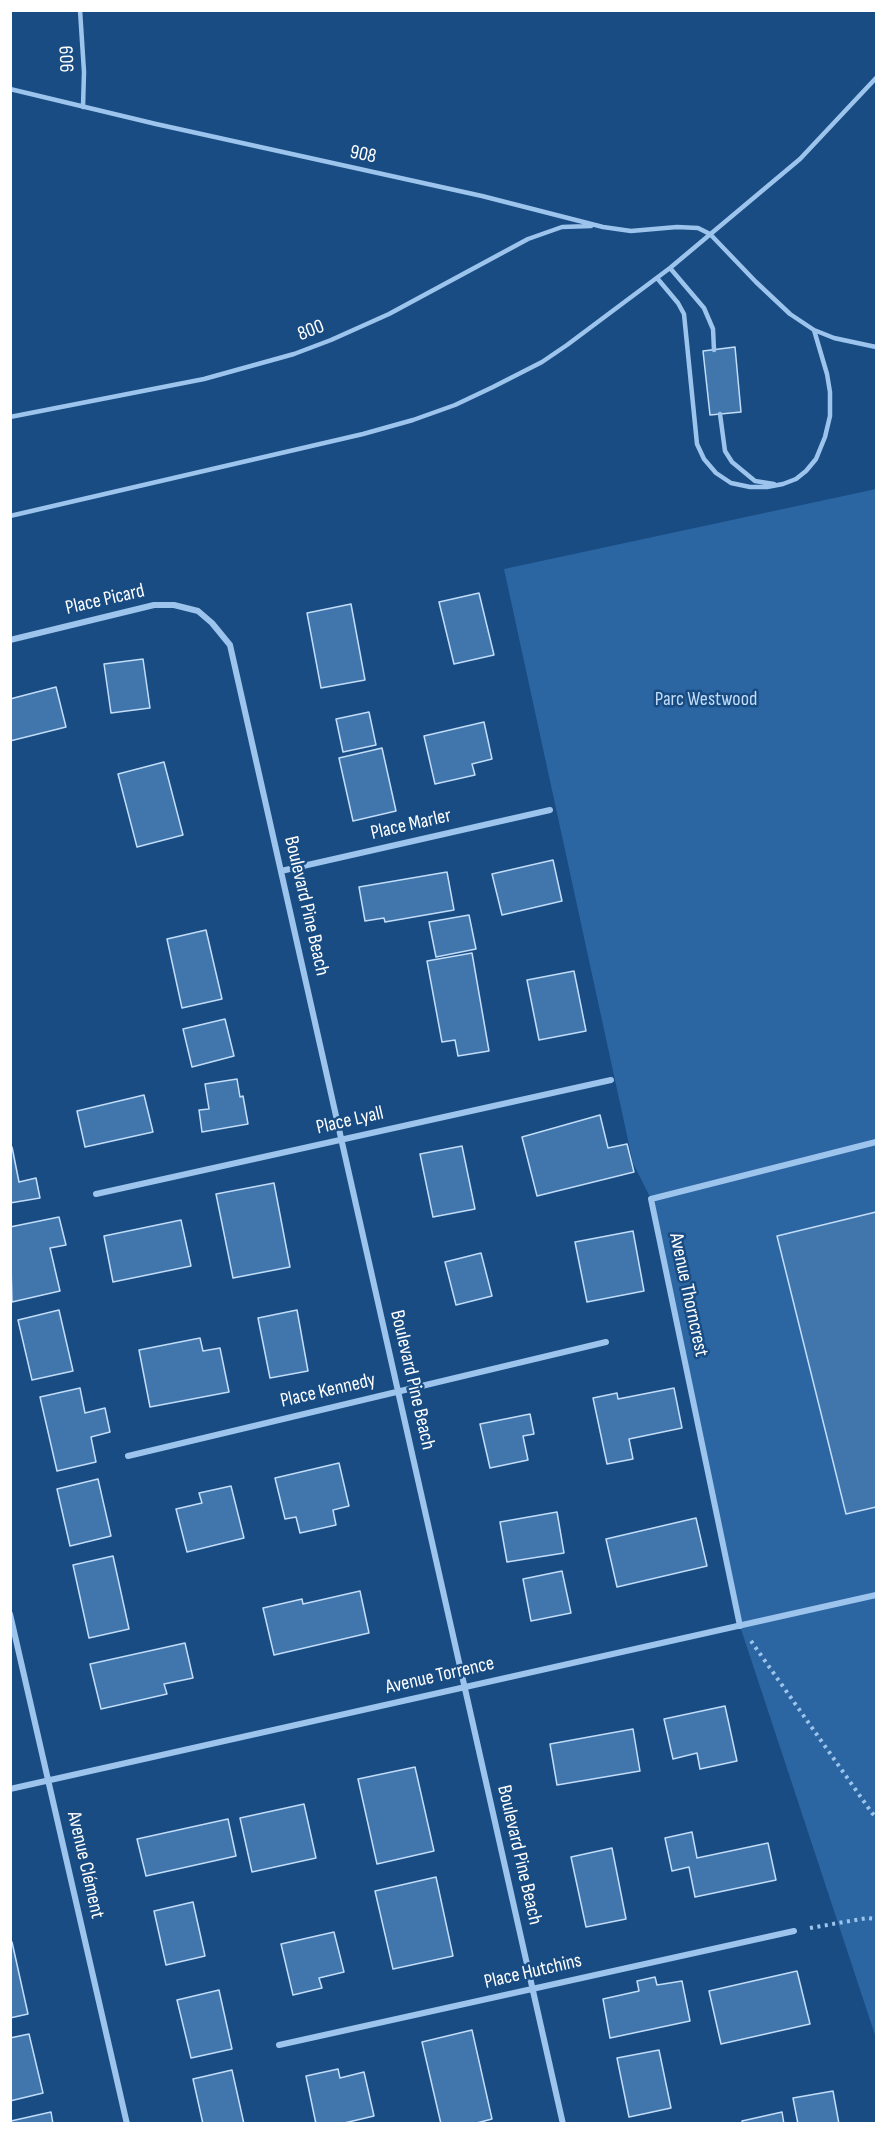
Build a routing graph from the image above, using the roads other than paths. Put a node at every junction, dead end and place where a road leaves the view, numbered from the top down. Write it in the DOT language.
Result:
graph roads {
  1 [pos="80,10"];
  2 [pos="876,78"];
  3 [pos="10,89"];
  4 [pos="83,107"];
  5 [pos="603,227"];
  6 [pos="710,234"];
  7 [pos="670,268"];
  8 [pos="657,278"];
  9 [pos="814,330"];
  10 [pos="876,347"];
  11 [pos="714,350"];
  12 [pos="720,414"];
  13 [pos="10,417"];
  14 [pos="783,484"];
  15 [pos="10,516"];
  16 [pos="10,640"];
  17 [pos="230,645"];
  18 [pos="549,810"];
  19 [pos="281,871"];
  20 [pos="611,1080"];
  21 [pos="341,1140"];
  22 [pos="876,1142"];
  23 [pos="96,1194"];
  24 [pos="606,1342"];
  25 [pos="398,1392"];
  26 [pos="128,1456"];
  27 [pos="876,1595"];
  28 [pos="10,1614"];
  29 [pos="740,1626"];
  30 [pos="465,1687"];
  31 [pos="49,1779"];
  32 [pos="10,1789"];
  33 [pos="794,1931"];
  34 [pos="532,1989"];
  35 [pos="279,2045"];
  36 [pos="127,2124"];
  37 [pos="563,2124"];
  1 -- 4 [label="lane, 909"];
  2 -- 6 [label="lane"];
  3 -- 4 [label="lane, 908"];
  4 -- 5 [label="lane, 908"];
  5 -- 6 [label="lane, 908"];
  5 -- 13 [label="lane, 800"];
  6 -- 7 [label="lane"];
  6 -- 9 [label="lane"];
  7 -- 8 [label="lane"];
  7 -- 11 [label="lane"];
  8 -- 14 [label="lane"];
  8 -- 15 [label="lane"];
  9 -- 10 [label="lane"];
  9 -- 14 [label="lane"];
  12 -- 14 [label="lane"];
  16 -- 17 [label="street, Place Picard"];
  17 -- 19 [label="street, Boulevard Pine Beach"];
  18 -- 19 [label="street, Place Marler"];
  19 -- 21 [label="street, Boulevard Pine Beach"];
  20 -- 21 [label="street, Place Lyall"];
  21 -- 23 [label="street, Place Lyall"];
  21 -- 25 [label="street, Boulevard Pine Beach"];
  22 -- 29 [label="street, Avenue Thorncrest"];
  24 -- 25 [label="street, Place Kennedy"];
  25 -- 26 [label="street, Place Kennedy"];
  25 -- 30 [label="street, Boulevard Pine Beach"];
  27 -- 29 [label="street, Avenue Torrence"];
  28 -- 31 [label="street, Avenue Clément"];
  29 -- 30 [label="street, Avenue Torrence"];
  30 -- 31 [label="street, Avenue Torrence"];
  30 -- 34 [label="street, Boulevard Pine Beach"];
  31 -- 32 [label="street, Avenue Torrence"];
  31 -- 36 [label="street, Avenue Clément"];
  33 -- 34 [label="street, Place Hutchins"];
  34 -- 35 [label="street, Place Hutchins"];
  34 -- 37 [label="street, Boulevard Pine Beach"];
}
